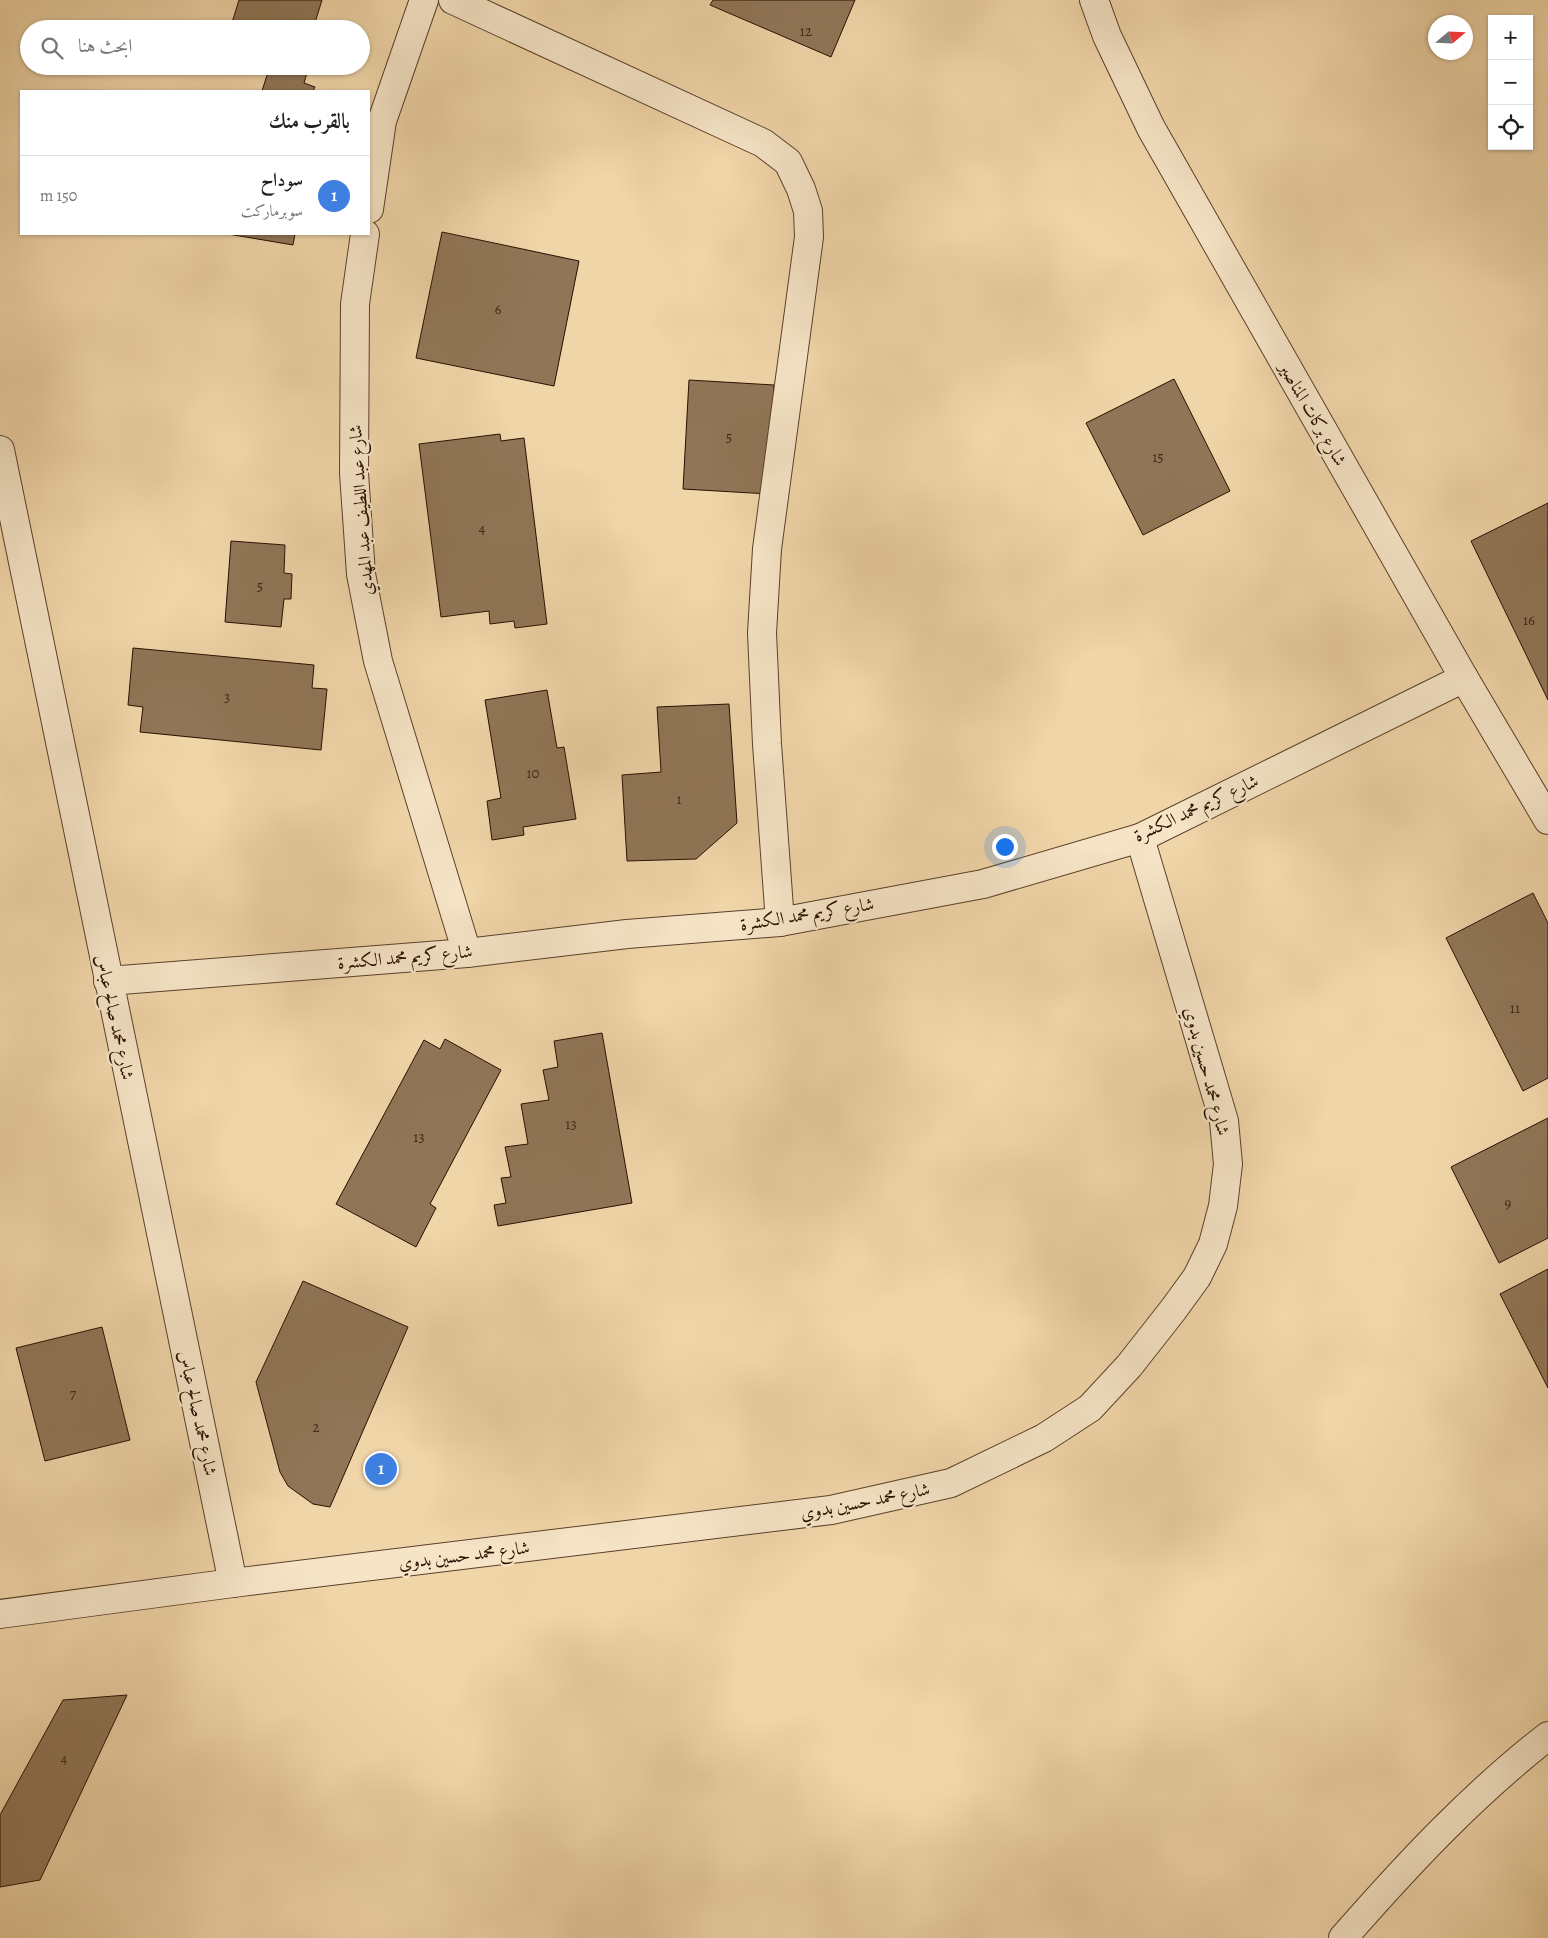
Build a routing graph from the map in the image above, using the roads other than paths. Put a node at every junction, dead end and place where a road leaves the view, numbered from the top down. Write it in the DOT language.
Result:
graph roads {
  1 [pos="424,0"];
  2 [pos="453,0"];
  3 [pos="1094,0"];
  4 [pos="370,202"];
  5 [pos="365,235"];
  6 [pos="0,450"];
  7 [pos="1464,678"];
  8 [pos="1548,820"];
  9 [pos="1140,838"];
  10 [pos="780,922"];
  11 [pos="467,953"];
  12 [pos="108,982"];
  13 [pos="233,1583"];
  14 [pos="0,1614"];
  15 [pos="1548,1736"];
  16 [pos="1343,1938"];
  1 -- 4 [label="street"];
  2 -- 10 [label="street"];
  3 -- 7 [label="street, شارع بركات المناصير"];
  5 -- 11 [label="street, شارع عبد اللطيف عبد المهدي"];
  6 -- 12 [label="street, شارع محمد صالح عباس"];
  7 -- 8 [label="street, شارع بركات المناصير"];
  7 -- 9 [label="street, شارع كريم محمد الكشرة"];
  9 -- 10 [label="street, شارع كريم محمد الكشرة"];
  9 -- 13 [label="street, شارع محمد حسين بدوي"];
  10 -- 11 [label="street, شارع كريم محمد الكشرة"];
  11 -- 12 [label="street, شارع كريم محمد الكشرة"];
  12 -- 13 [label="street, شارع محمد صالح عباس"];
  13 -- 14 [label="street, شارع محمد حسين بدوي"];
  15 -- 16 [label="street"];
}
